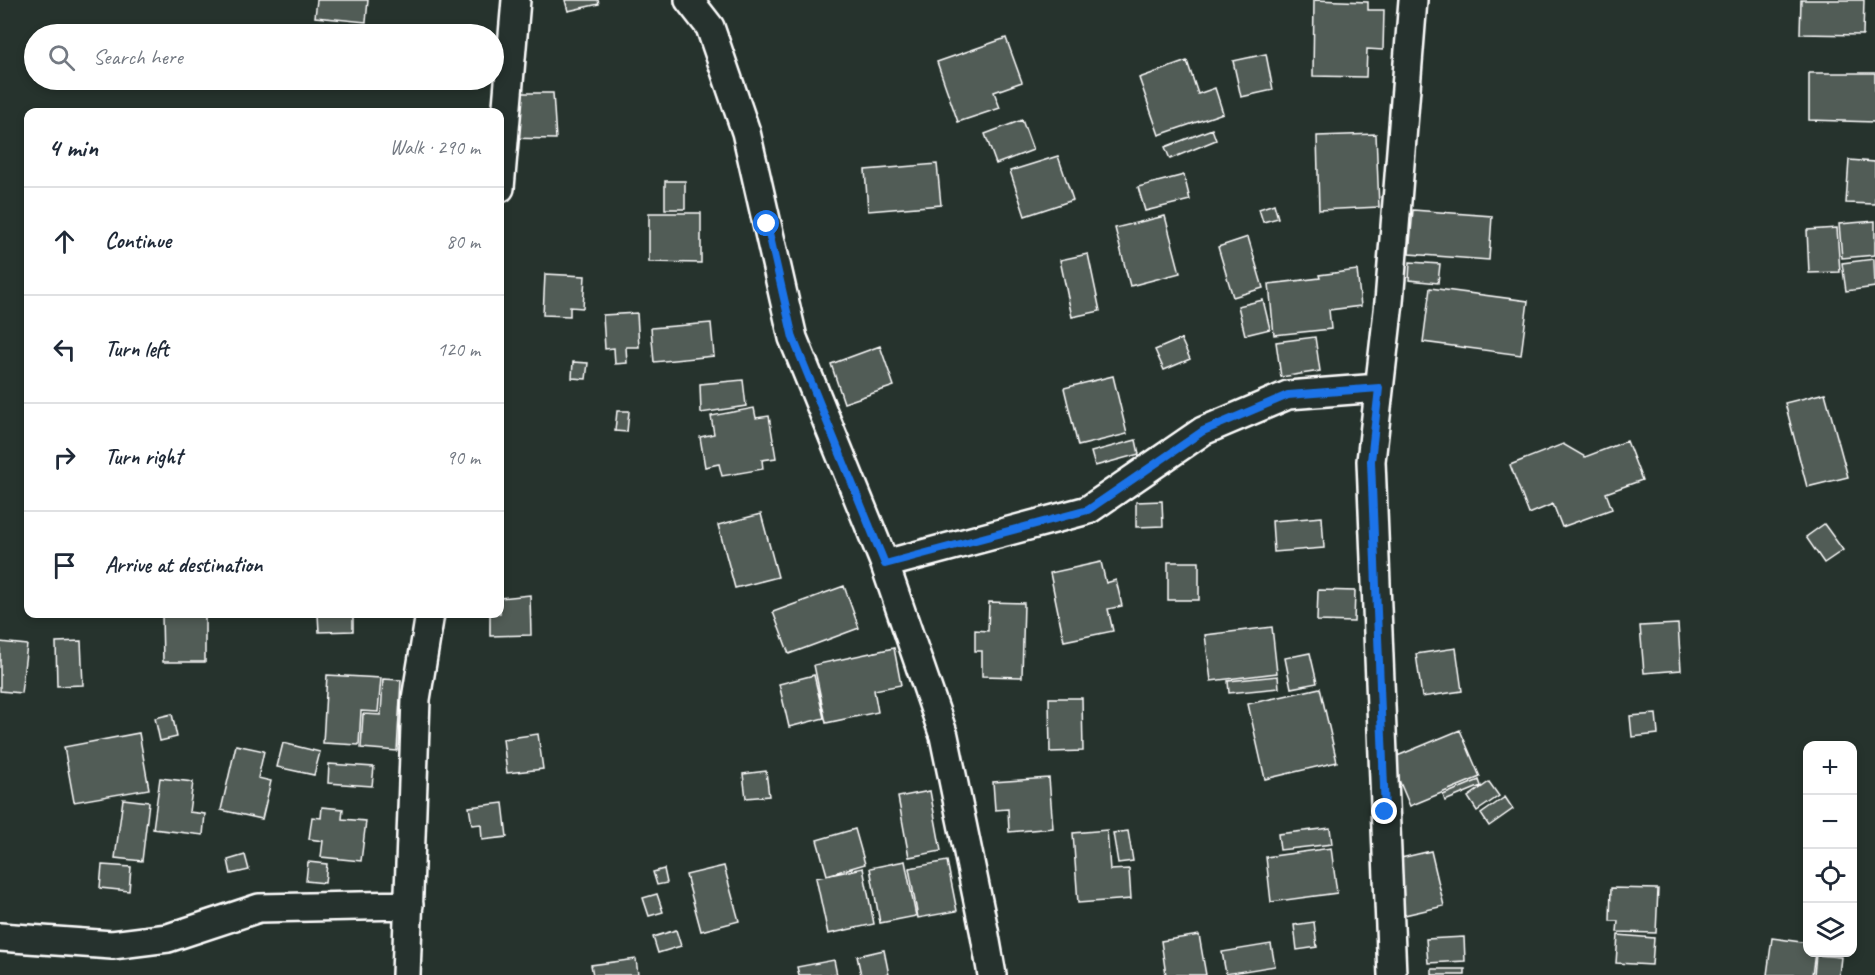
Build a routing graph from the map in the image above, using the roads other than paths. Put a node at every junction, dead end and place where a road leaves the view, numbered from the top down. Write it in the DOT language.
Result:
graph roads {
  1 [pos="516,0"];
  2 [pos="689,0"];
  3 [pos="1413,0"];
  4 [pos="504,141"];
  5 [pos="1379,388"];
  6 [pos="885,564"];
  7 [pos="429,618"];
  8 [pos="408,905"];
  9 [pos="0,937"];
  10 [pos="406,975"];
  11 [pos="992,975"];
  12 [pos="1392,975"];
  1 -- 4 [label="street"];
  2 -- 6 [label="street"];
  3 -- 5 [label="street"];
  5 -- 6 [label="street"];
  5 -- 12 [label="street"];
  6 -- 11 [label="street"];
  7 -- 8 [label="street"];
  8 -- 9 [label="street"];
  8 -- 10 [label="street"];
}
